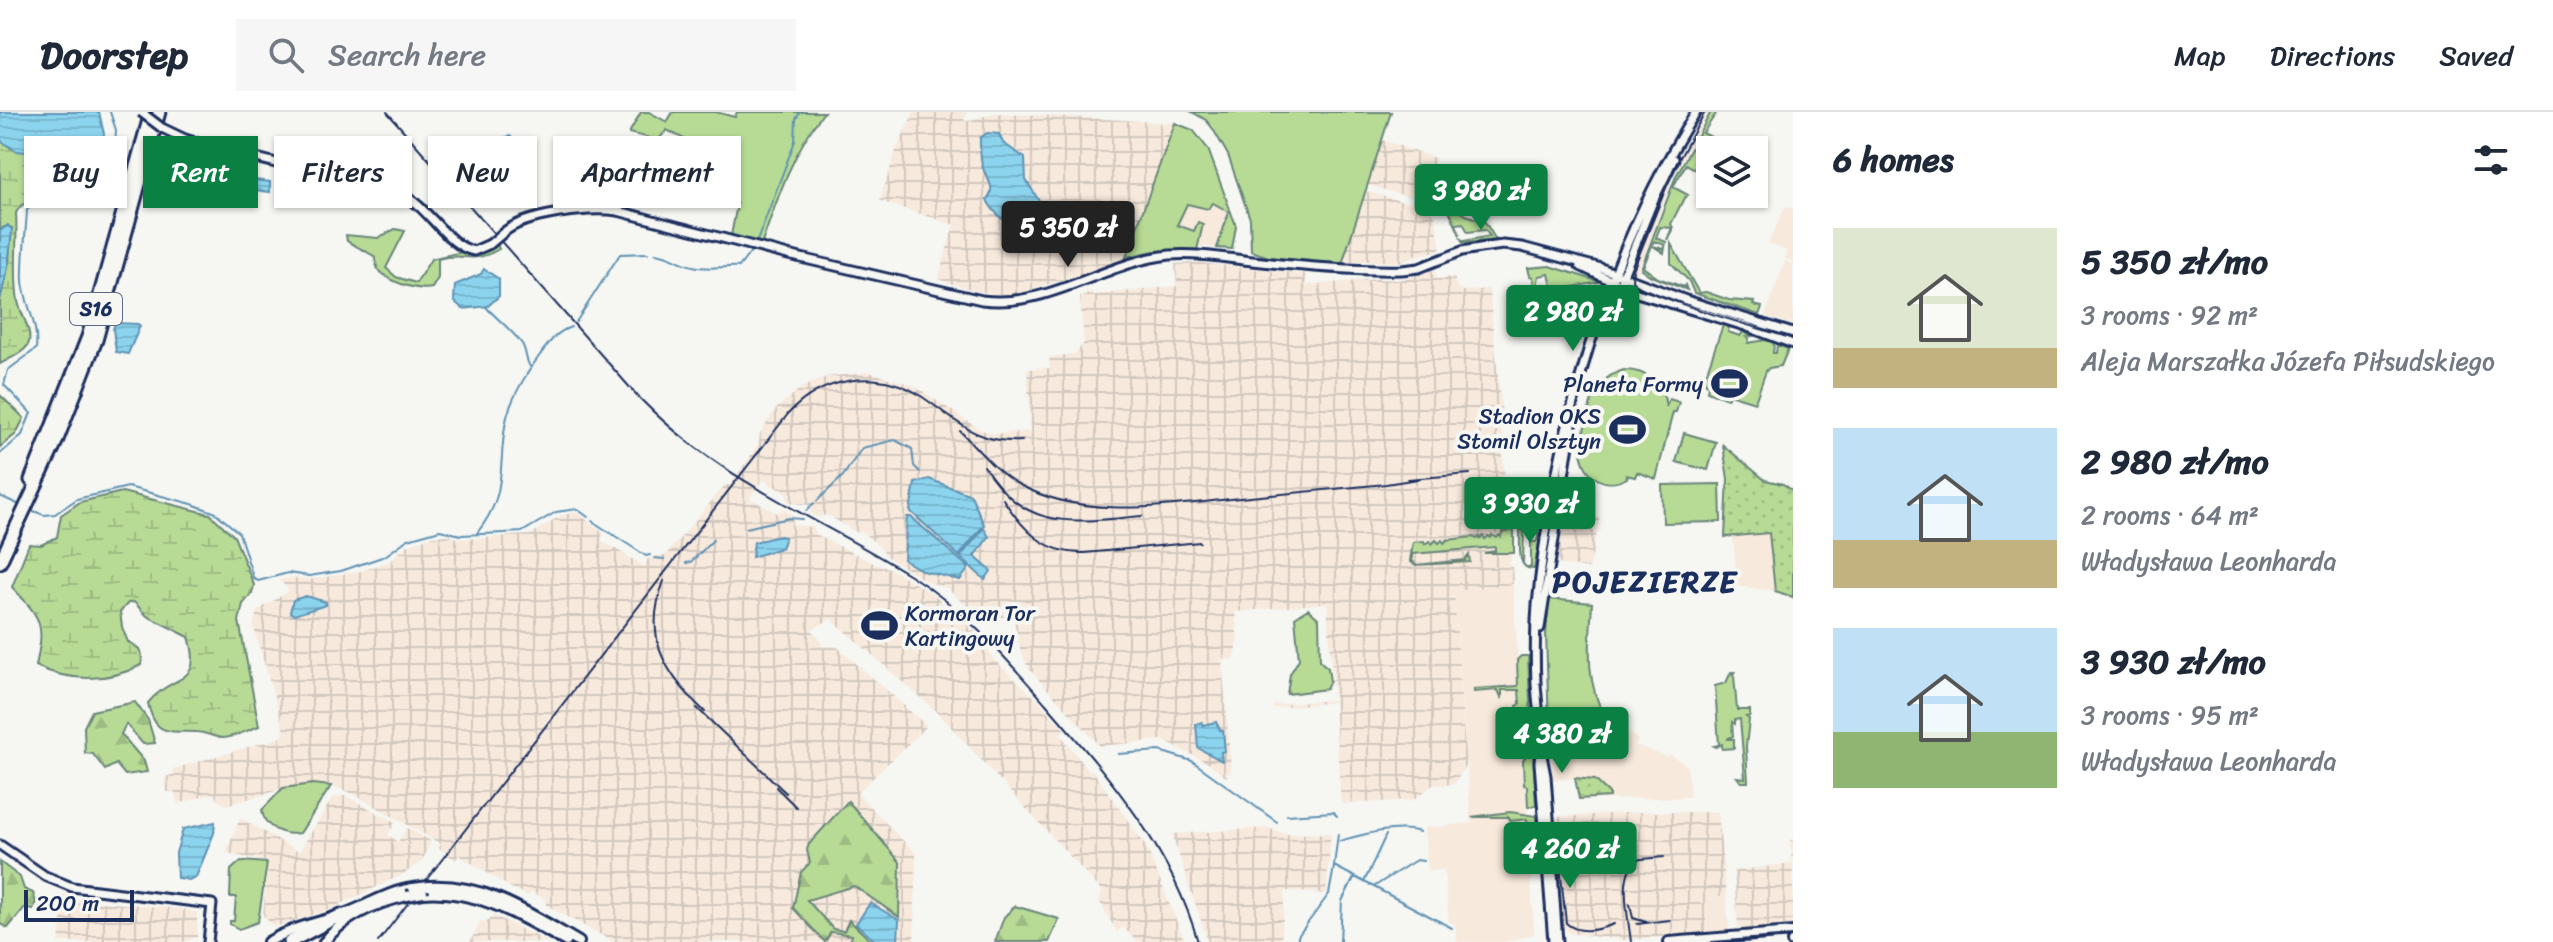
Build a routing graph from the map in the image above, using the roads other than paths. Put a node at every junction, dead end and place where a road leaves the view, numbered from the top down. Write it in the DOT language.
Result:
graph roads {
  1 [pos="141,112"];
  2 [pos="151,112"];
  3 [pos="159,112"];
  4 [pos="1699,112"];
  5 [pos="1619,278"];
  6 [pos="1674,294"];
  7 [pos="1669,304"];
  8 [pos="1718,309"];
  9 [pos="1712,316"];
  10 [pos="1793,333"];
  11 [pos="1793,344"];
  12 [pos="26,501"];
  13 [pos="0,547"];
  14 [pos="0,562"];
  15 [pos="0,845"];
  16 [pos="426,890"];
  17 [pos="346,917"];
  18 [pos="1793,932"];
  19 [pos="1553,939"];
  20 [pos="208,941"];
  21 [pos="1567,941"];
  22 [pos="268,942"];
  23 [pos="290,942"];
  24 [pos="305,942"];
  25 [pos="324,942"];
  26 [pos="566,942"];
  27 [pos="579,942"];
  28 [pos="1669,942"];
  1 -- 5 [label="street, bridge"];
  2 -- 12 [label="highway, S16"];
  3 -- 12 [label="highway, S16"];
  4 -- 5 [label="street"];
  5 -- 6 [label="street"];
  5 -- 7 [label="street"];
  5 -- 19 [label="street"];
  6 -- 7 [label="street"];
  6 -- 8 [label="street"];
  7 -- 9 [label="street"];
  8 -- 9 [label="street"];
  8 -- 10 [label="street"];
  9 -- 11 [label="street"];
  12 -- 13 [label="highway, S16"];
  12 -- 14 [label="highway, S16"];
  15 -- 20 [label="street"];
  16 -- 17 [label="main road, bridge"];
  16 -- 26 [label="main road"];
  16 -- 27 [label="main road"];
  17 -- 22 [label="main road"];
  17 -- 23 [label="highway"];
  17 -- 24 [label="highway"];
  17 -- 25 [label="main road"];
  18 -- 28 [label="main road"];
  19 -- 21 [label="street"];
}
